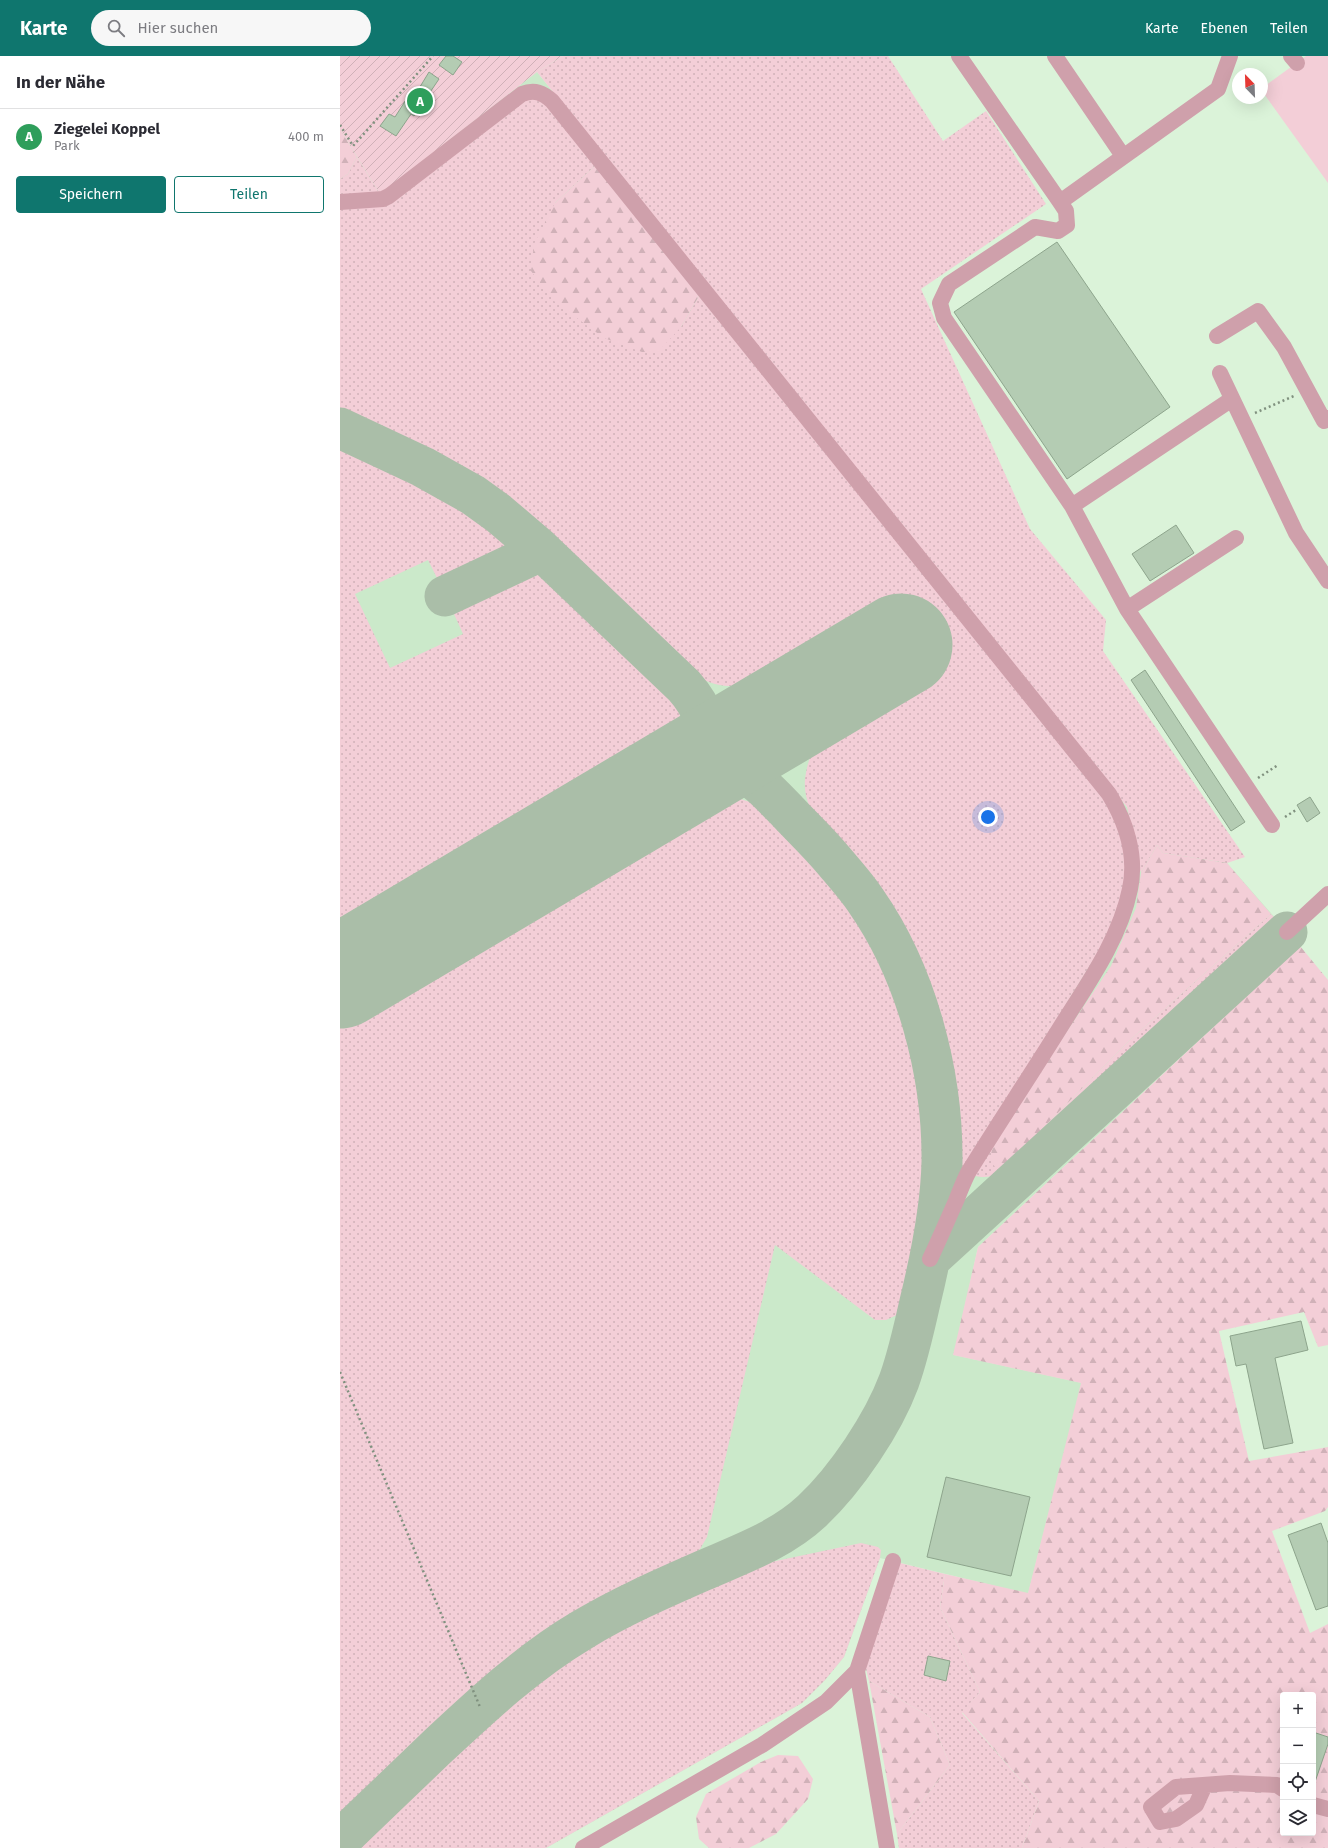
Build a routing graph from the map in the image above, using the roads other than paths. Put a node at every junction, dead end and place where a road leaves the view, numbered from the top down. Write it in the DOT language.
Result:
graph roads {
  1 [pos="959,56"];
  2 [pos="1055,56"];
  3 [pos="1230,56"];
  4 [pos="1124,156"];
  5 [pos="340,202"];
  6 [pos="1060,202"];
  7 [pos="1217,336"];
  8 [pos="1220,373"];
  9 [pos="1232,399"];
  10 [pos="1328,418"];
  11 [pos="1072,506"];
  12 [pos="1236,538"];
  13 [pos="1322,558"];
  14 [pos="1328,581"];
  15 [pos="1127,609"];
  16 [pos="1272,825"];
  17 [pos="1328,894"];
  18 [pos="1286,932"];
  19 [pos="930,1259"];
  20 [pos="893,1561"];
  21 [pos="857,1671"];
  22 [pos="1204,1785"];
  23 [pos="1280,1787"];
  24 [pos="1316,1806"];
  25 [pos="1328,1809"];
  26 [pos="583,1848"];
  27 [pos="887,1848"];
  1 -- 6 [label="lane"];
  2 -- 4 [label="lane"];
  3 -- 4 [label="lane"];
  4 -- 6 [label="lane"];
  5 -- 19 [label="lane"];
  6 -- 11 [label="lane"];
  7 -- 10 [label="lane"];
  8 -- 9 [label="lane"];
  9 -- 11 [label="lane"];
  9 -- 13 [label="lane"];
  11 -- 15 [label="lane"];
  12 -- 15 [label="lane"];
  13 -- 14 [label="lane"];
  15 -- 16 [label="lane"];
  17 -- 18 [label="lane"];
  20 -- 21 [label="lane"];
  21 -- 26 [label="lane"];
  21 -- 27 [label="lane"];
  22 -- 23 [label="lane"];
  24 -- 25 [label="lane"];
}
